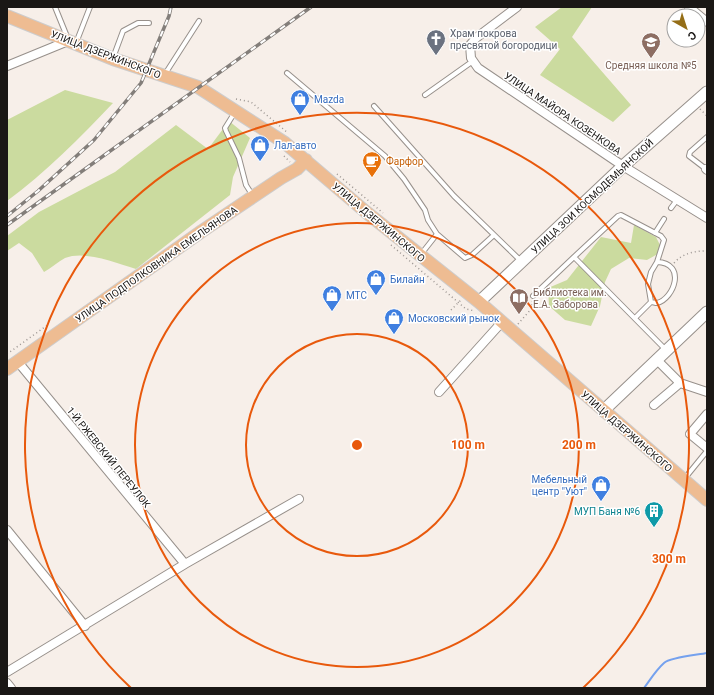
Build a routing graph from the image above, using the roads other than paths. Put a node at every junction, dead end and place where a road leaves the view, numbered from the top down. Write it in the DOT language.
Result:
graph roads {
  1 [pos="56,7"];
  2 [pos="90,7"];
  3 [pos="517,7"];
  4 [pos="689,7"];
  5 [pos="7,16"];
  6 [pos="199,21"];
  7 [pos="707,22"];
  8 [pos="149,23"];
  9 [pos="72,42"];
  10 [pos="113,58"];
  11 [pos="473,61"];
  12 [pos="7,66"];
  13 [pos="287,73"];
  14 [pos="164,76"];
  15 [pos="707,92"];
  16 [pos="425,95"];
  17 [pos="374,106"];
  18 [pos="235,111"];
  19 [pos="707,137"];
  20 [pos="306,160"];
  21 [pos="623,166"];
  22 [pos="706,169"];
  23 [pos="253,197"];
  24 [pos="677,199"];
  25 [pos="671,208"];
  26 [pos="707,218"];
  27 [pos="664,219"];
  28 [pos="655,233"];
  29 [pos="437,234"];
  30 [pos="494,235"];
  31 [pos="420,255"];
  32 [pos="574,257"];
  33 [pos="521,262"];
  34 [pos="657,262"];
  35 [pos="533,296"];
  36 [pos="651,302"];
  37 [pos="477,307"];
  38 [pos="707,312"];
  39 [pos="634,318"];
  40 [pos="502,322"];
  41 [pos="666,350"];
  42 [pos="656,360"];
  43 [pos="18,362"];
  44 [pos="7,370"];
  45 [pos="680,383"];
  46 [pos="439,392"];
  47 [pos="707,392"];
  48 [pos="654,405"];
  49 [pos="604,411"];
  50 [pos="707,414"];
  51 [pos="707,448"];
  52 [pos="707,451"];
  53 [pos="683,480"];
  54 [pos="298,499"];
  55 [pos="707,500"];
  56 [pos="7,530"];
  57 [pos="184,564"];
  58 [pos="85,626"];
  59 [pos="7,672"];
  60 [pos="7,683"];
  61 [pos="11,688"];
  1 -- 9 [label="lane"];
  2 -- 9 [label="lane"];
  3 -- 11 [label="street"];
  4 -- 7 [label="street"];
  5 -- 9 [label="main road, УЛИЦА ДЗЕРЖИНСКОГО"];
  6 -- 14 [label="lane"];
  8 -- 10 [label="lane"];
  9 -- 10 [label="main road, УЛИЦА ДЗЕРЖИНСКОГО"];
  9 -- 12 [label="street"];
  10 -- 14 [label="main road, УЛИЦА ДЗЕРЖИНСКОГО"];
  11 -- 16 [label="lane"];
  11 -- 21 [label="street, УЛИЦА МАЙОРА КОЗЕНКОВА"];
  13 -- 29 [label="lane"];
  14 -- 18 [label="main road, УЛИЦА ДЗЕРЖИНСКОГО"];
  15 -- 21 [label="main road, УЛИЦА ЗОИ КОСМОДЕМЬЯНСКОЙ"];
  17 -- 30 [label="lane"];
  18 -- 20 [label="main road, УЛИЦА ДЗЕРЖИНСКОГО"];
  18 -- 23 [label="lane"];
  19 -- 22 [label="lane"];
  20 -- 23 [label="main road, УЛИЦА ПОДПОЛКОВНИКА ЕМЕЛЬЯНОВА"];
  20 -- 31 [label="main road, УЛИЦА ДЗЕРЖИНСКОГО"];
  21 -- 24 [label="street, УЛИЦА МАЙОРА КОЗЕНКОВА"];
  21 -- 33 [label="main road, УЛИЦА ЗОИ КОСМОДЕМЬЯНСКОЙ"];
  23 -- 43 [label="main road, УЛИЦА ПОДПОЛКОВНИКА ЕМЕЛЬЯНОВА"];
  24 -- 25 [label="lane"];
  24 -- 26 [label="street, УЛИЦА МАЙОРА КОЗЕНКОВА"];
  27 -- 28 [label="lane"];
  28 -- 32 [label="lane"];
  28 -- 34 [label="lane"];
  29 -- 30 [label="lane"];
  29 -- 31 [label="lane"];
  30 -- 33 [label="lane"];
  31 -- 37 [label="main road, УЛИЦА ДЗЕРЖИНСКОГО"];
  32 -- 35 [label="lane"];
  32 -- 39 [label="lane"];
  33 -- 37 [label="main road, УЛИЦА ЗОИ КОСМОДЕМЬЯНСКОЙ"];
  34 -- 36 [label="lane"];
  34 -- 36 [label="lane"];
  36 -- 39 [label="lane"];
  37 -- 40 [label="main road, УЛИЦА ДЗЕРЖИНСКОГО"];
  38 -- 41 [label="main road"];
  39 -- 41 [label="lane"];
  40 -- 46 [label="street"];
  40 -- 49 [label="main road, УЛИЦА ДЗЕРЖИНСКОГО"];
  41 -- 42 [label="main road"];
  42 -- 45 [label="street"];
  42 -- 49 [label="main road"];
  43 -- 44 [label="main road, УЛИЦА ПОДПОЛКОВНИКА ЕМЕЛЬЯНОВА"];
  43 -- 57 [label="street, 1-Й РЖЕВСКИЙ ПЕРЕУЛОК"];
  45 -- 47 [label="street"];
  45 -- 48 [label="street"];
  49 -- 53 [label="main road, УЛИЦА ДЗЕРЖИНСКОГО"];
  50 -- 51 [label="street"];
  52 -- 53 [label="lane"];
  53 -- 55 [label="main road, УЛИЦА ДЗЕРЖИНСКОГО"];
  54 -- 57 [label="street"];
  56 -- 58 [label="street"];
  57 -- 58 [label="street"];
  58 -- 59 [label="street"];
  60 -- 61 [label="street"];
}
